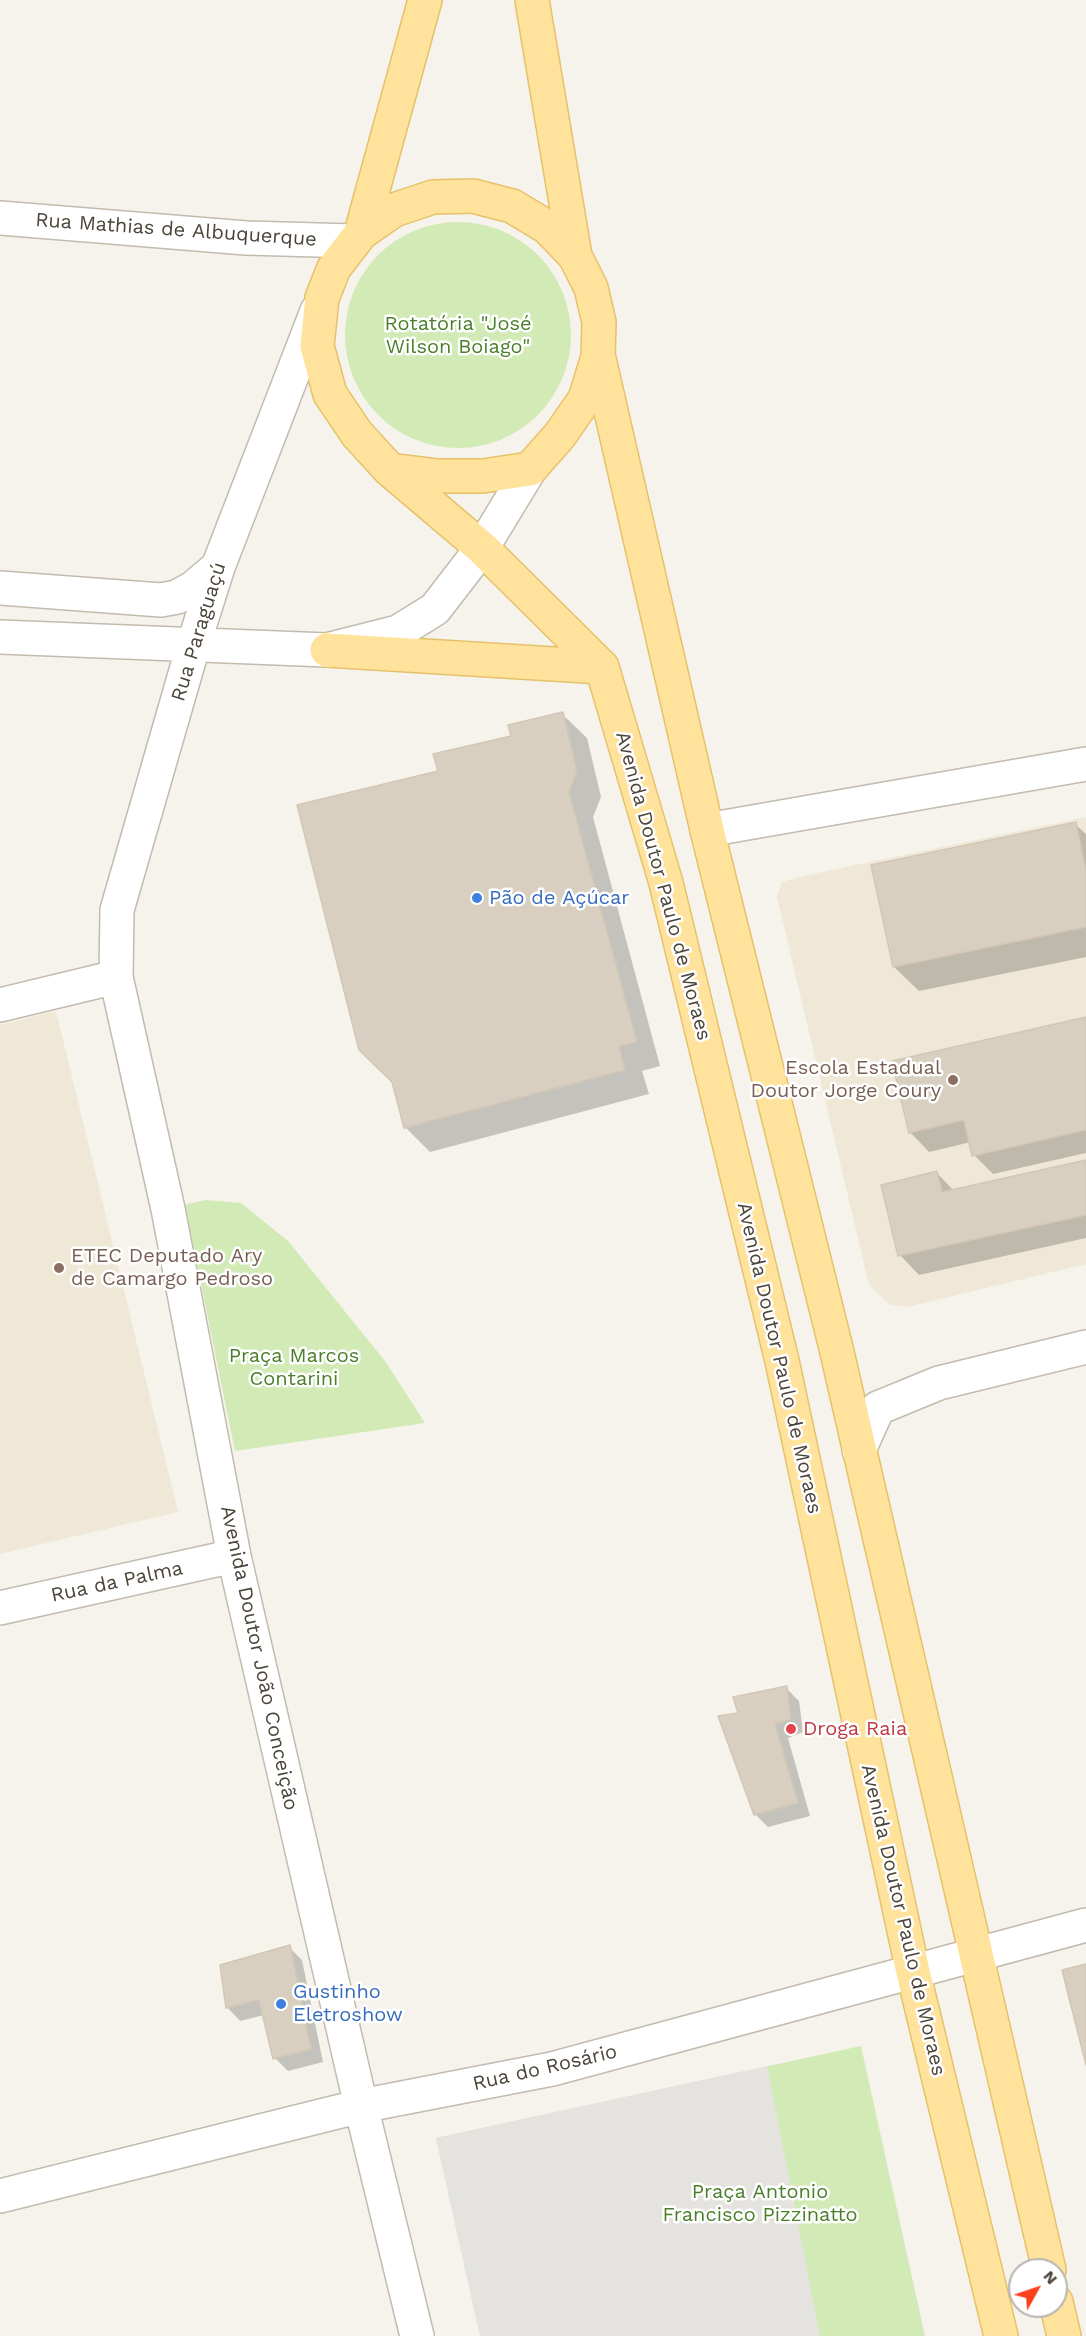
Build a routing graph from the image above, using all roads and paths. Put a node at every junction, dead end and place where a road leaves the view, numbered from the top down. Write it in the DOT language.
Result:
graph roads {
  1 [pos="425,0"];
  2 [pos="532,0"];
  3 [pos="0,218"];
  4 [pos="357,237"];
  5 [pos="575,256"];
  6 [pos="322,298"];
  7 [pos="598,357"];
  8 [pos="530,469"];
  9 [pos="390,470"];
  10 [pos="482,548"];
  11 [pos="218,567"];
  12 [pos="0,588"];
  13 [pos="0,637"];
  14 [pos="194,643"];
  15 [pos="327,650"];
  16 [pos="602,666"];
  17 [pos="1086,764"];
  18 [pos="707,830"];
  19 [pos="116,977"];
  20 [pos="0,1005"];
  21 [pos="1086,1347"];
  22 [pos="859,1449"];
  23 [pos="234,1556"];
  24 [pos="0,1608"];
  25 [pos="1086,1925"];
  26 [pos="977,1954"];
  27 [pos="913,1972"];
  28 [pos="361,2106"];
  29 [pos="0,2196"];
  30 [pos="1046,2258"];
  31 [pos="1060,2318"];
  32 [pos="417,2336"];
  33 [pos="1001,2336"];
  34 [pos="1064,2336"];
  1 -- 4 [label="main road"];
  2 -- 5 [label="main road"];
  3 -- 4 [label="street, Rua Mathias de Albuquerque"];
  4 -- 5 [label="main road"];
  4 -- 6 [label="main road, Avenida Doutor Paulo de Moraes"];
  5 -- 7 [label="main road"];
  6 -- 9 [label="main road, Avenida Doutor Paulo de Moraes"];
  6 -- 11 [label="street, Rua Paraguaçú"];
  7 -- 8 [label="main road"];
  7 -- 18 [label="main road"];
  8 -- 9 [label="main road"];
  8 -- 10 [label="street"];
  9 -- 10 [label="main road, Avenida Doutor Paulo de Moraes"];
  10 -- 15 [label="street"];
  10 -- 16 [label="main road, Avenida Doutor Paulo de Moraes"];
  11 -- 12 [label="street"];
  11 -- 14 [label="street, Rua Paraguaçú"];
  13 -- 14 [label="street"];
  14 -- 15 [label="street"];
  14 -- 19 [label="street, Rua Paraguaçú"];
  15 -- 16 [label="main road"];
  16 -- 27 [label="main road, Avenida Doutor Paulo de Moraes"];
  17 -- 18 [label="street"];
  18 -- 22 [label="main road"];
  19 -- 20 [label="street"];
  19 -- 23 [label="street, Avenida Doutor João Conceição"];
  21 -- 22 [label="street"];
  22 -- 26 [label="main road"];
  23 -- 24 [label="street, Rua da Palma"];
  23 -- 28 [label="street, Avenida Doutor João Conceição"];
  25 -- 26 [label="street, Rua do Rosário"];
  26 -- 27 [label="street, Rua do Rosário"];
  26 -- 30 [label="main road"];
  27 -- 28 [label="street, Rua do Rosário"];
  27 -- 33 [label="main road, Avenida Doutor Paulo de Moraes"];
  28 -- 29 [label="street, Rua do Rosário"];
  28 -- 32 [label="street, Avenida Doutor João Conceição"];
  31 -- 34 [label="main road"];
}
